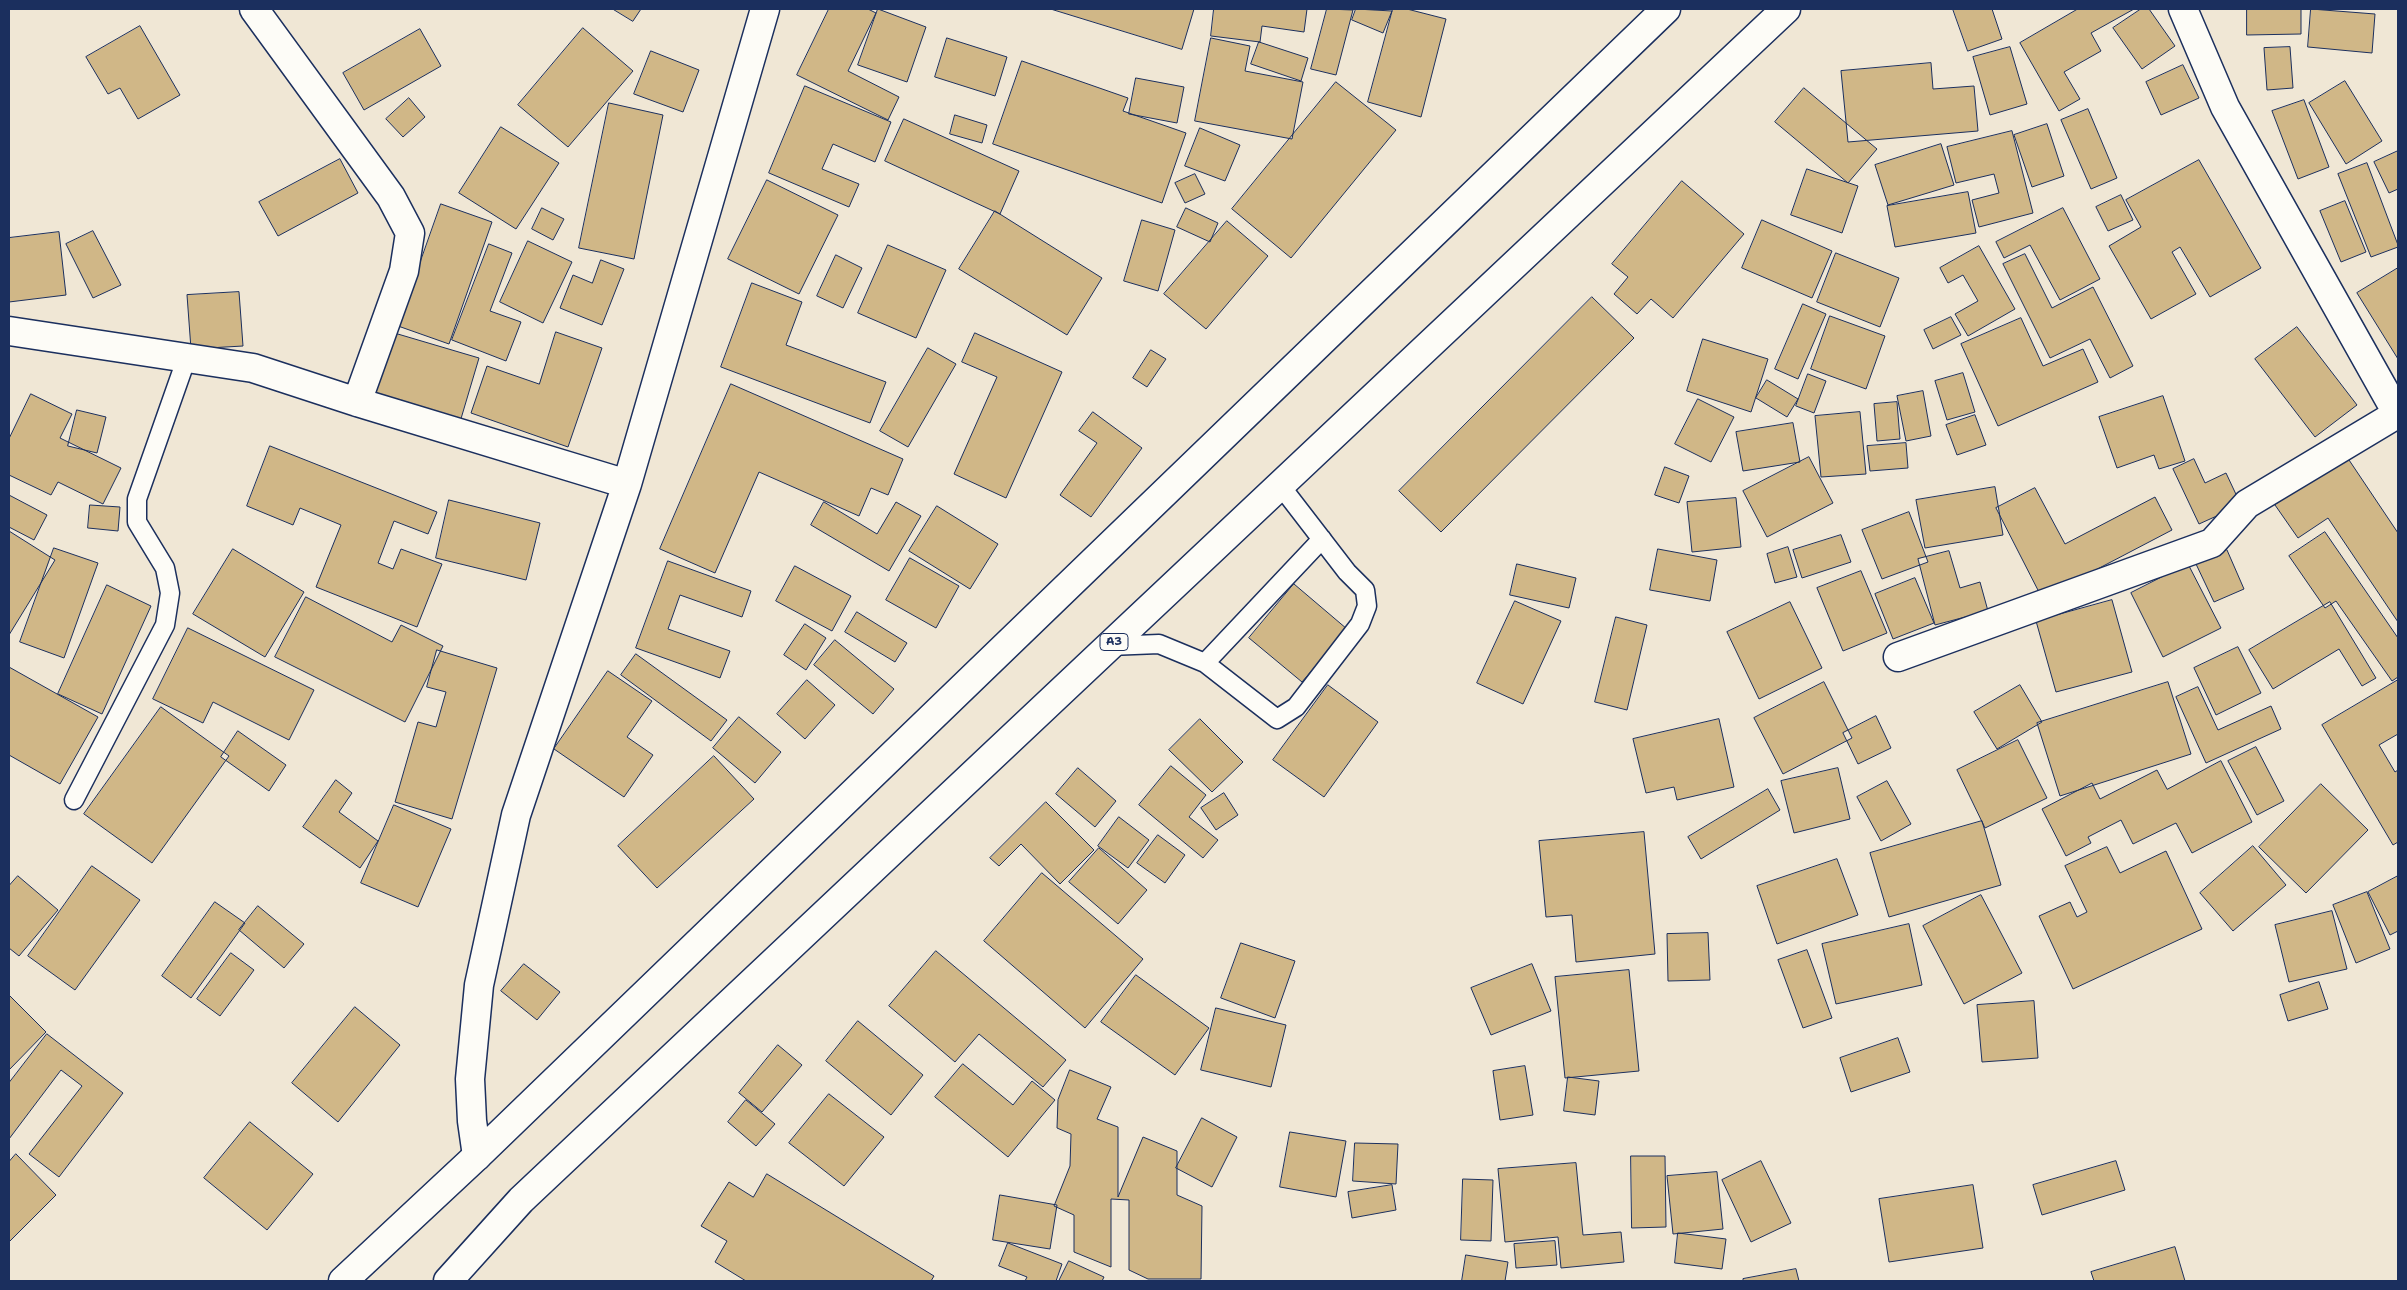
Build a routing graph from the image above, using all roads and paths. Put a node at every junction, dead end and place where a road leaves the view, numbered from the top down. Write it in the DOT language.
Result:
graph roads {
  1 [pos="254,9"];
  2 [pos="765,9"];
  3 [pos="1666,9"];
  4 [pos="1786,9"];
  5 [pos="2183,9"];
  6 [pos="9,331"];
  7 [pos="188,357"];
  8 [pos="357,402"];
  9 [pos="2398,414"];
  10 [pos="628,484"];
  11 [pos="1280,485"];
  12 [pos="1322,539"];
  13 [pos="1109,646"];
  14 [pos="1898,657"];
  15 [pos="1205,663"];
  16 [pos="74,800"];
  17 [pos="477,1156"];
  18 [pos="344,1281"];
  19 [pos="448,1281"];
  1 -- 8 [label="main road"];
  2 -- 10 [label="main road"];
  3 -- 17 [label="main road"];
  4 -- 11 [label="main road, A3"];
  5 -- 9 [label="main road"];
  6 -- 7 [label="main road"];
  7 -- 8 [label="main road"];
  7 -- 16 [label="lane"];
  8 -- 10 [label="main road"];
  9 -- 14 [label="main road"];
  10 -- 17 [label="main road"];
  11 -- 12 [label="lane"];
  11 -- 13 [label="main road, A3"];
  12 -- 15 [label="lane"];
  12 -- 15 [label="lane"];
  13 -- 15 [label="lane"];
  13 -- 19 [label="main road, A3"];
  17 -- 18 [label="main road"];
}
